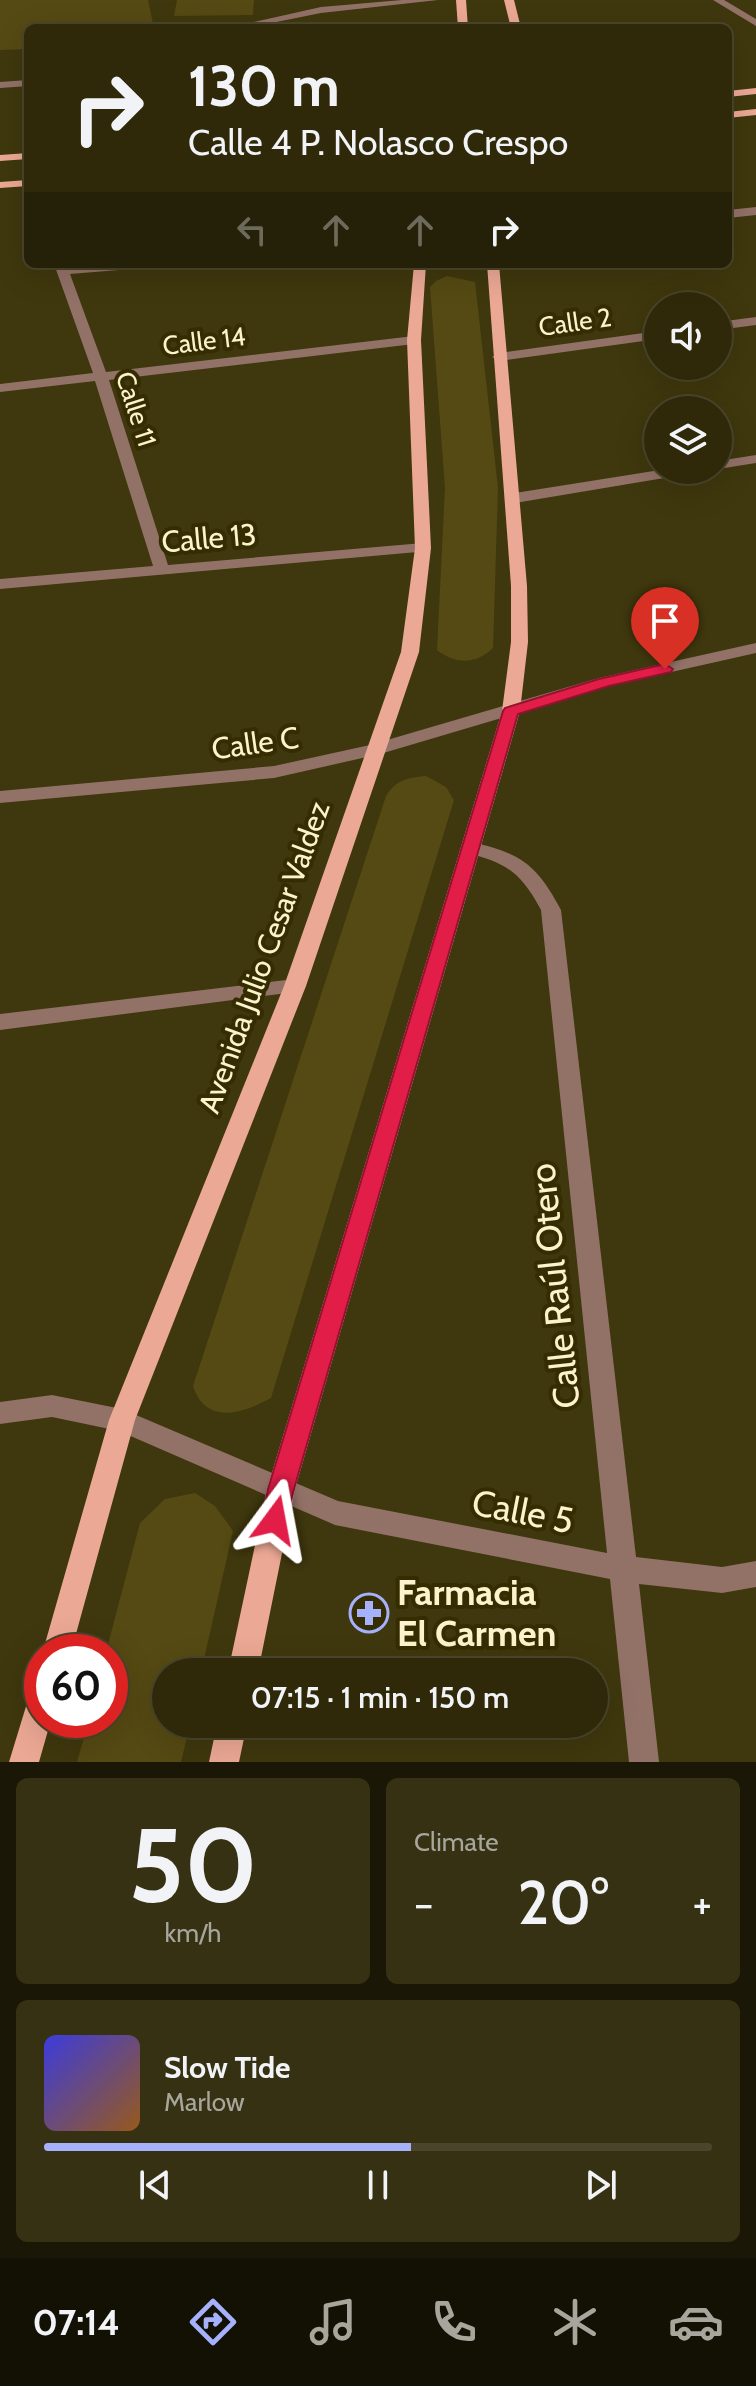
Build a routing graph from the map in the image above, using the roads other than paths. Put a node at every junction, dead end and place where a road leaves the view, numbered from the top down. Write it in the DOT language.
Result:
graph roads {
  1 [pos="433,0"];
  2 [pos="461,0"];
  3 [pos="509,0"];
  4 [pos="718,0"];
  5 [pos="278,9"];
  6 [pos="288,16"];
  7 [pos="756,23"];
  8 [pos="251,24"];
  9 [pos="463,24"];
  10 [pos="515,24"];
  11 [pos="24,83"];
  12 [pos="0,85"];
  13 [pos="756,91"];
  14 [pos="732,94"];
  15 [pos="756,112"];
  16 [pos="732,115"];
  17 [pos="24,156"];
  18 [pos="0,158"];
  19 [pos="24,183"];
  20 [pos="0,185"];
  21 [pos="756,211"];
  22 [pos="732,214"];
  23 [pos="62,268"];
  24 [pos="420,268"];
  25 [pos="493,268"];
  26 [pos="756,321"];
  27 [pos="732,324"];
  28 [pos="644,337"];
  29 [pos="414,340"];
  30 [pos="499,357"];
  31 [pos="101,377"];
  32 [pos="0,388"];
  33 [pos="756,459"];
  34 [pos="732,463"];
  35 [pos="644,477"];
  36 [pos="515,498"];
  37 [pos="423,548"];
  38 [pos="162,570"];
  39 [pos="0,584"];
  40 [pos="756,648"];
  41 [pos="511,711"];
  42 [pos="374,750"];
  43 [pos="0,797"];
  44 [pos="471,848"];
  45 [pos="295,986"];
  46 [pos="0,1022"];
  47 [pos="0,1413"];
  48 [pos="122,1420"];
  49 [pos="281,1489"];
  50 [pos="623,1569"];
  51 [pos="756,1574"];
  52 [pos="61,1634"];
  53 [pos="246,1658"];
  54 [pos="31,1738"];
  55 [pos="229,1738"];
  56 [pos="24,1762"];
  57 [pos="224,1762"];
  58 [pos="644,1762"];
  1 -- 6 [label="street"];
  2 -- 9 [label="main road"];
  3 -- 10 [label="main road"];
  4 -- 7 [label="street"];
  5 -- 6 [label="street"];
  6 -- 8 [label="street"];
  11 -- 12 [label="street"];
  13 -- 14 [label="main road"];
  15 -- 16 [label="main road"];
  17 -- 18 [label="main road"];
  19 -- 20 [label="main road"];
  21 -- 22 [label="street"];
  23 -- 31 [label="street, Calle 11"];
  24 -- 29 [label="main road, Avenida Julio Cesar Valdez"];
  25 -- 30 [label="main road"];
  26 -- 27 [label="street"];
  28 -- 30 [label="street, Calle 2"];
  29 -- 31 [label="street, Calle 14"];
  29 -- 37 [label="main road, Avenida Julio Cesar Valdez"];
  30 -- 36 [label="main road"];
  31 -- 32 [label="street, Calle 14"];
  31 -- 38 [label="street, Calle 11"];
  33 -- 34 [label="street"];
  35 -- 36 [label="street"];
  36 -- 41 [label="main road"];
  37 -- 38 [label="street, Calle 13"];
  37 -- 42 [label="main road, Avenida Julio Cesar Valdez"];
  38 -- 39 [label="street, Calle 13"];
  40 -- 41 [label="street, Calle C"];
  41 -- 42 [label="street, Calle C"];
  41 -- 44 [label="main road"];
  42 -- 43 [label="street, Calle C"];
  42 -- 45 [label="main road, Avenida Julio Cesar Valdez"];
  44 -- 49 [label="main road"];
  44 -- 50 [label="street, Calle Raúl Otero"];
  45 -- 46 [label="street"];
  45 -- 48 [label="main road, Avenida Julio Cesar Valdez"];
  47 -- 48 [label="street, Calle 5"];
  48 -- 49 [label="street, Calle 5"];
  48 -- 52 [label="main road, Avenida Julio Cesar Valdez"];
  49 -- 50 [label="street, Calle 5"];
  49 -- 53 [label="main road"];
  50 -- 51 [label="street, Calle 5"];
  50 -- 58 [label="street, Calle Raúl Otero"];
  54 -- 56 [label="main road"];
  55 -- 57 [label="main road"];
}
